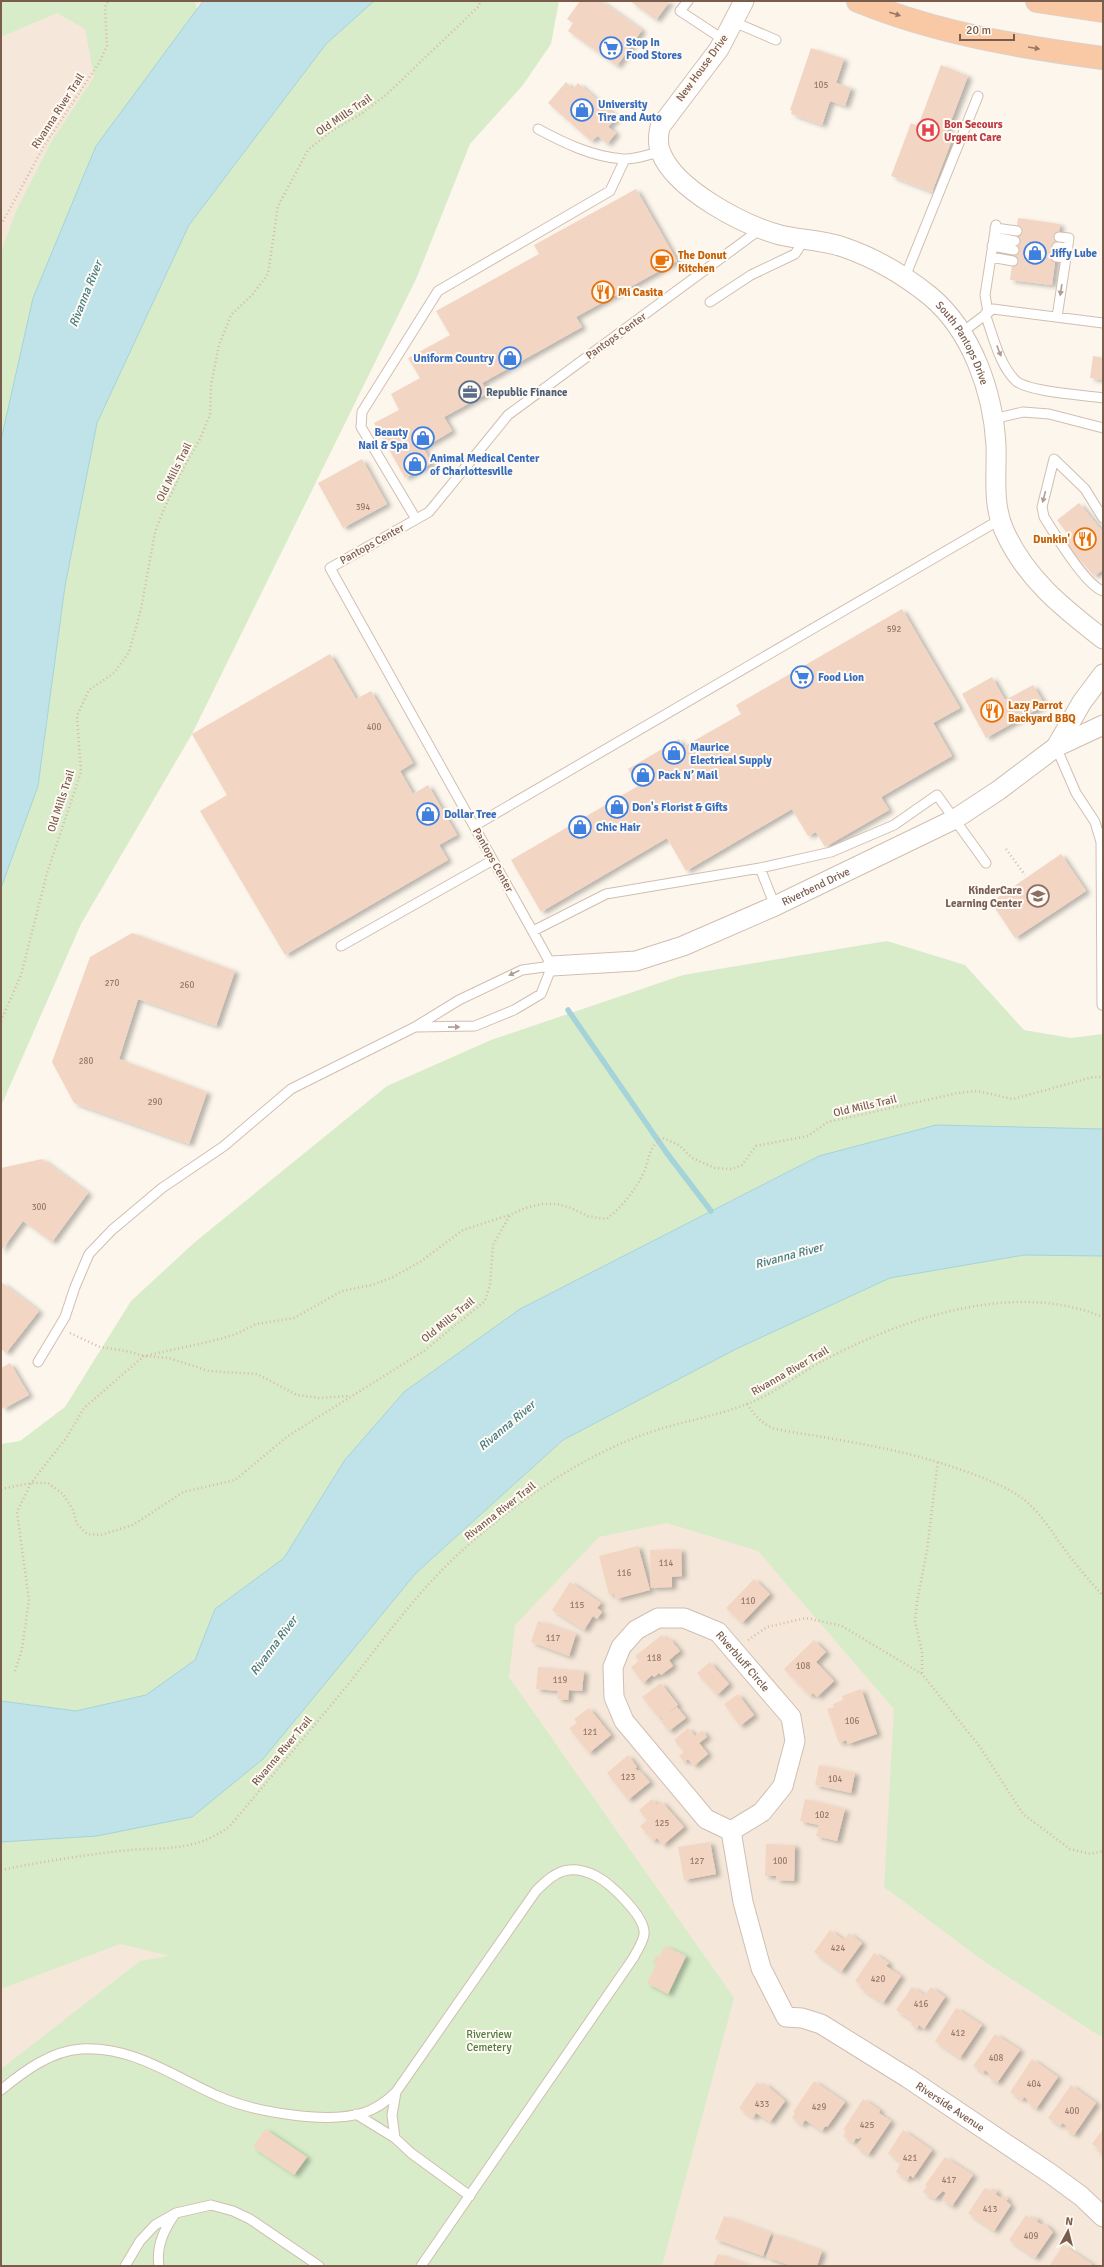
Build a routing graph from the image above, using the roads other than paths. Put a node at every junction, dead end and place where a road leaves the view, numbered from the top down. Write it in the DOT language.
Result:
graph roads {
  1 [pos="688,1"];
  2 [pos="744,1"];
  3 [pos="858,1"];
  4 [pos="1049,2"];
  5 [pos="1103,11"];
  6 [pos="734,22"];
  7 [pos="724,40"];
  8 [pos="776,40"];
  9 [pos="1103,58"];
  10 [pos="978,96"];
  11 [pos="538,129"];
  12 [pos="660,152"];
  13 [pos="625,159"];
  14 [pos="676,175"];
  15 [pos="762,228"];
  16 [pos="994,234"];
  17 [pos="1059,236"];
  18 [pos="805,240"];
  19 [pos="1057,247"];
  20 [pos="1068,248"];
  21 [pos="991,257"];
  22 [pos="1056,257"];
  23 [pos="1066,258"];
  24 [pos="1013,261"];
  25 [pos="1054,267"];
  26 [pos="1065,269"];
  27 [pos="905,278"];
  28 [pos="710,302"];
  29 [pos="987,313"];
  30 [pos="1057,317"];
  31 [pos="1103,323"];
  32 [pos="961,333"];
  33 [pos="1103,398"];
  34 [pos="993,419"];
  35 [pos="1103,428"];
  36 [pos="1103,518"];
  37 [pos="416,519"];
  38 [pos="1001,519"];
  39 [pos="1103,591"];
  40 [pos="1103,639"];
  41 [pos="1103,674"];
  42 [pos="1103,725"];
  43 [pos="1056,747"];
  44 [pos="955,819"];
  45 [pos="474,826"];
  46 [pos="493,860"];
  47 [pos="986,863"];
  48 [pos="760,868"];
  49 [pos="775,906"];
  50 [pos="533,931"];
  51 [pos="341,946"];
  52 [pos="552,966"];
  53 [pos="1102,1005"];
  54 [pos="414,1027"];
  55 [pos="38,1362"];
  56 [pos="731,1831"];
  57 [pos="1,2090"];
  58 [pos="396,2092"];
  59 [pos="356,2114"];
  60 [pos="395,2138"];
  61 [pos="470,2196"];
  62 [pos="176,2213"];
  63 [pos="1103,2216"];
  64 [pos="125,2266"];
  65 [pos="159,2266"];
  66 [pos="319,2266"];
  67 [pos="421,2266"];
  1 -- 7 [label="lane"];
  2 -- 6 [label="street, New House Drive"];
  3 -- 9 [label="highway, one-way"];
  4 -- 5 [label="highway"];
  6 -- 7 [label="street, New House Drive"];
  6 -- 8 [label="lane"];
  7 -- 12 [label="street, New House Drive"];
  10 -- 27 [label="lane"];
  11 -- 13 [label="lane"];
  12 -- 13 [label="lane"];
  12 -- 14 [label="street, New House Drive"];
  13 -- 37 [label="lane"];
  14 -- 15 [label="street, South Pantops Drive"];
  15 -- 18 [label="street, South Pantops Drive"];
  15 -- 37 [label="lane, Pantops Center"];
  16 -- 16 [label="lane"];
  16 -- 21 [label="lane"];
  17 -- 20 [label="lane"];
  18 -- 27 [label="street, South Pantops Drive"];
  18 -- 28 [label="lane"];
  19 -- 20 [label="lane"];
  20 -- 23 [label="lane"];
  21 -- 24 [label="lane"];
  21 -- 29 [label="lane"];
  22 -- 23 [label="lane"];
  23 -- 26 [label="lane"];
  25 -- 26 [label="lane"];
  26 -- 30 [label="lane, one-way"];
  27 -- 32 [label="street, South Pantops Drive"];
  29 -- 30 [label="lane"];
  29 -- 32 [label="lane"];
  29 -- 33 [label="lane, one-way"];
  30 -- 31 [label="lane"];
  32 -- 34 [label="street, South Pantops Drive"];
  34 -- 35 [label="lane"];
  34 -- 38 [label="street, South Pantops Drive"];
  36 -- 39 [label="lane, one-way"];
  37 -- 45 [label="lane, Pantops Center"];
  38 -- 40 [label="street, South Pantops Drive"];
  38 -- 45 [label="lane"];
  41 -- 43 [label="street, Riverbend Drive"];
  42 -- 43 [label="street, Riverbend Drive"];
  43 -- 44 [label="street, Riverbend Drive"];
  43 -- 53 [label="lane"];
  44 -- 47 [label="lane"];
  44 -- 48 [label="lane"];
  44 -- 49 [label="street, Riverbend Drive"];
  45 -- 46 [label="lane, Pantops Center"];
  46 -- 50 [label="lane, Pantops Center"];
  46 -- 51 [label="lane"];
  48 -- 49 [label="lane"];
  48 -- 50 [label="lane"];
  49 -- 52 [label="street, Riverbend Drive"];
  50 -- 52 [label="lane, Pantops Center"];
  52 -- 54 [label="lane, one-way"];
  54 -- 52 [label="lane, one-way"];
  54 -- 55 [label="lane"];
  56 -- 56 [label="street, Riverbluff Circle"];
  56 -- 63 [label="street, Riverside Avenue"];
  57 -- 59 [label="lane"];
  58 -- 59 [label="lane"];
  58 -- 60 [label="lane"];
  58 -- 61 [label="lane"];
  59 -- 60 [label="lane"];
  60 -- 61 [label="lane"];
  61 -- 67 [label="lane"];
  62 -- 64 [label="lane"];
  62 -- 65 [label="lane"];
  62 -- 66 [label="lane"];
}
